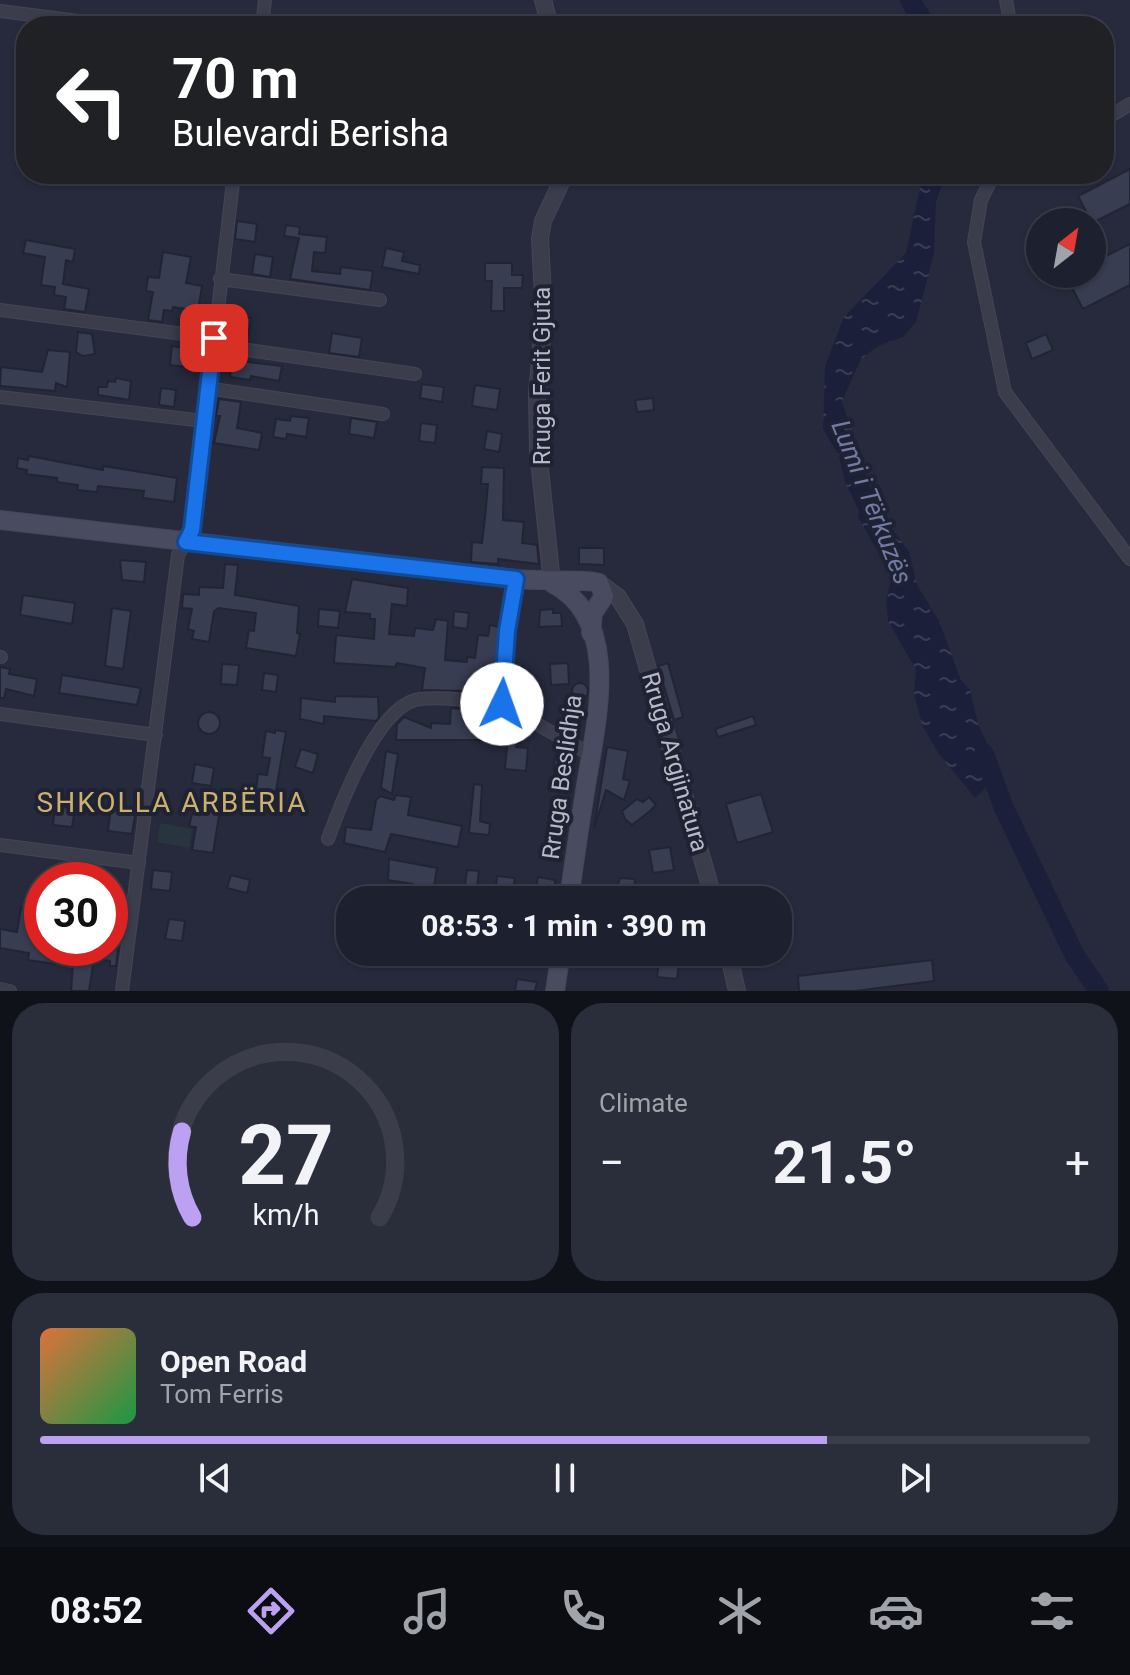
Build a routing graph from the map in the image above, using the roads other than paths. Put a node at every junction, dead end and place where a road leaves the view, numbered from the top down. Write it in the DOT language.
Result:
graph roads {
  1 [pos="0,11"];
  2 [pos="39,16"];
  3 [pos="233,184"];
  4 [pos="560,184"];
  5 [pos="989,184"];
  6 [pos="220,279"];
  7 [pos="380,300"];
  8 [pos="0,310"];
  9 [pos="213,342"];
  10 [pos="415,374"];
  11 [pos="207,388"];
  12 [pos="0,397"];
  13 [pos="383,414"];
  14 [pos="204,421"];
  15 [pos="0,520"];
  16 [pos="186,542"];
  17 [pos="1130,559"];
  18 [pos="516,579"];
  19 [pos="591,582"];
  20 [pos="552,583"];
  21 [pos="579,602"];
  22 [pos="600,604"];
  23 [pos="635,624"];
  24 [pos="591,633"];
  25 [pos="502,704"];
  26 [pos="0,714"];
  27 [pos="156,735"];
  28 [pos="591,755"];
  29 [pos="328,839"];
  30 [pos="0,845"];
  31 [pos="139,863"];
  32 [pos="571,886"];
  33 [pos="710,886"];
  34 [pos="559,966"];
  35 [pos="731,966"];
  36 [pos="0,989"];
  37 [pos="10,991"];
  38 [pos="122,991"];
  39 [pos="555,991"];
  40 [pos="737,991"];
  1 -- 2 [label="street"];
  3 -- 6 [label="street"];
  4 -- 20 [label="street, Rruga Ferit Gjuta"];
  5 -- 17 [label="street"];
  6 -- 7 [label="street"];
  6 -- 9 [label="street"];
  8 -- 9 [label="street"];
  9 -- 10 [label="street"];
  9 -- 11 [label="street"];
  11 -- 13 [label="street"];
  11 -- 14 [label="street"];
  12 -- 14 [label="street"];
  14 -- 16 [label="street"];
  15 -- 16 [label="main road"];
  16 -- 18 [label="main road"];
  16 -- 27 [label="street"];
  18 -- 20 [label="main road"];
  18 -- 25 [label="street"];
  19 -- 20 [label="main road"];
  19 -- 21 [label="main road"];
  19 -- 22 [label="main road"];
  19 -- 23 [label="street, Rruga Argjinatura"];
  20 -- 21 [label="main road"];
  21 -- 22 [label="main road"];
  21 -- 24 [label="main road, Rruga Beslidhja"];
  22 -- 23 [label="street"];
  22 -- 24 [label="main road"];
  23 -- 33 [label="street, Rruga Argjinatura"];
  24 -- 28 [label="main road, Rruga Beslidhja"];
  25 -- 28 [label="street"];
  25 -- 29 [label="street"];
  26 -- 27 [label="street"];
  27 -- 31 [label="street"];
  28 -- 32 [label="main road, Rruga Beslidhja"];
  30 -- 31 [label="street"];
  31 -- 38 [label="street"];
  34 -- 39 [label="main road"];
  35 -- 40 [label="street"];
  36 -- 37 [label="street"];
}
